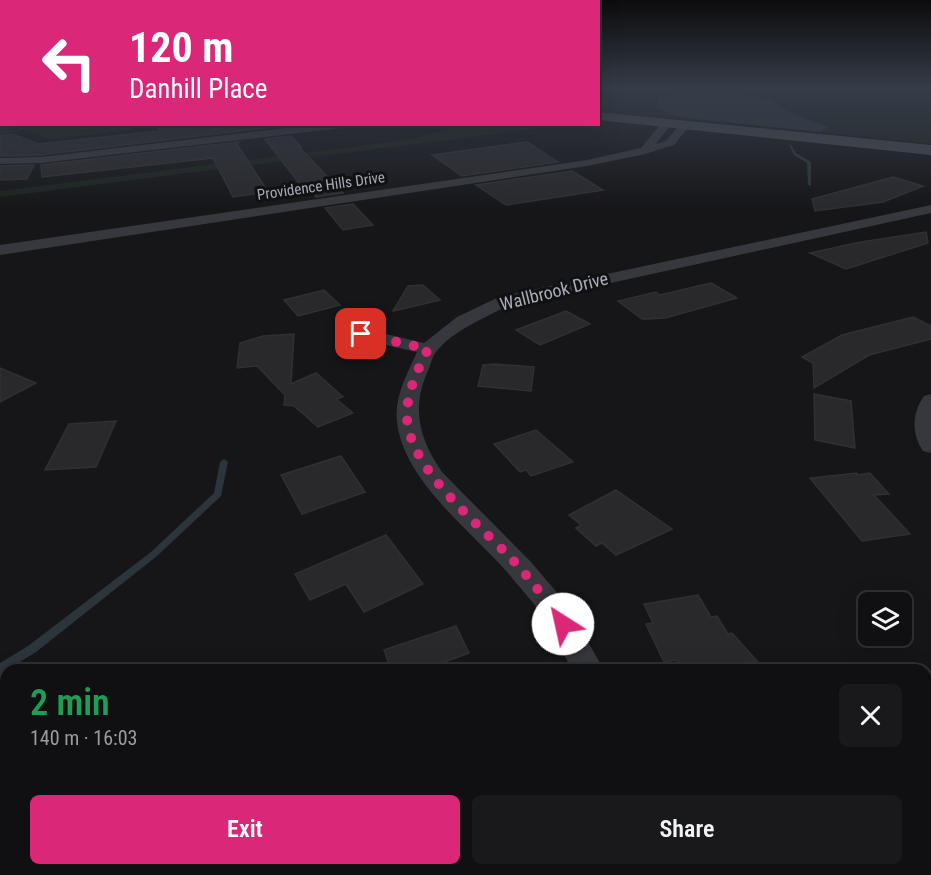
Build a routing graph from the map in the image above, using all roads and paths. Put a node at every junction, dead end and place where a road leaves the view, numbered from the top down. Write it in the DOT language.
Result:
graph roads {
  1 [pos="295,129"];
  2 [pos="662,129"];
  3 [pos="682,129"];
  4 [pos="723,129"];
  5 [pos="931,150"];
  6 [pos="645,151"];
  7 [pos="0,160"];
  8 [pos="931,209"];
  9 [pos="0,250"];
  10 [pos="361,334"];
  11 [pos="428,349"];
  12 [pos="931,400"];
  13 [pos="931,446"];
  14 [pos="585,664"];
  1 -- 7 [label="street"];
  2 -- 6 [label="street"];
  3 -- 6 [label="street, Providence Hills Drive"];
  4 -- 5 [label="street"];
  6 -- 9 [label="street, Providence Hills Drive"];
  8 -- 11 [label="street, Wallbrook Drive"];
  10 -- 11 [label="street"];
  11 -- 14 [label="street, Wallbrook Drive"];
  12 -- 13 [label="street"];
}
